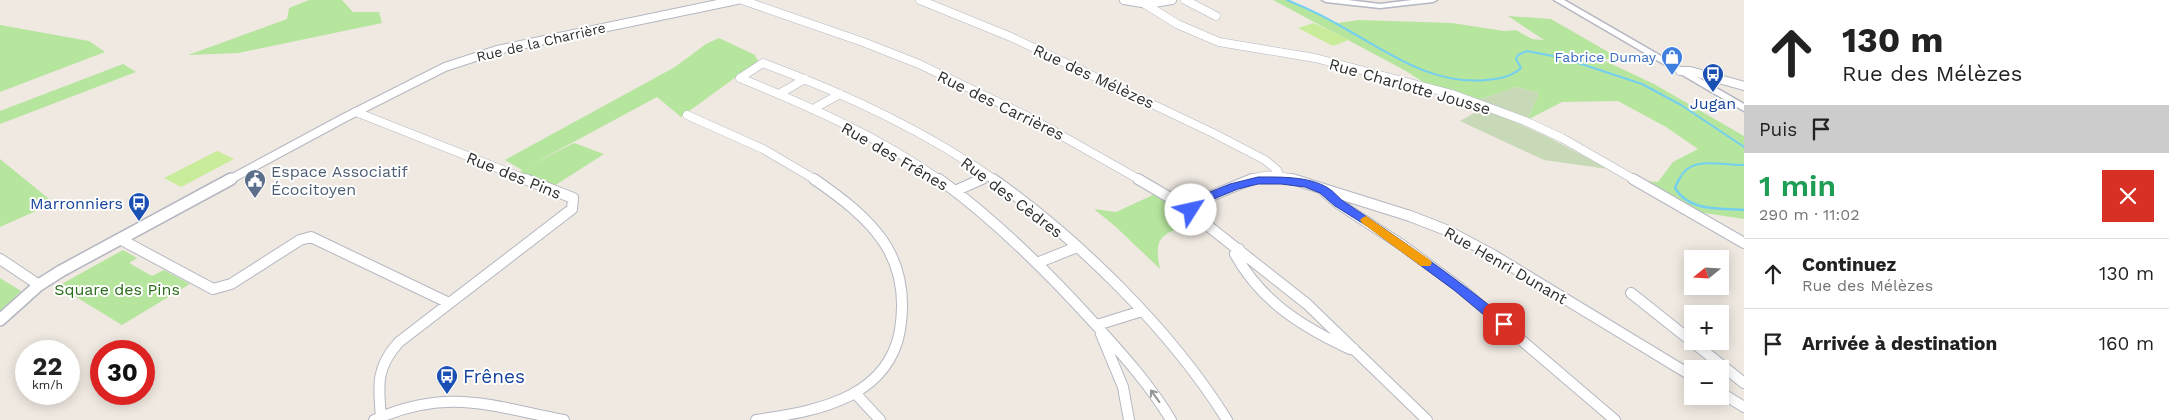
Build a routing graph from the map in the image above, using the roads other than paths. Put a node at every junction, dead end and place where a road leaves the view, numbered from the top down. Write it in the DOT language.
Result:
graph roads {
  1 [pos="736,0"];
  2 [pos="742,0"];
  3 [pos="920,0"];
  4 [pos="1124,0"];
  5 [pos="1172,0"];
  6 [pos="1185,0"];
  7 [pos="1326,0"];
  8 [pos="1434,0"];
  9 [pos="1558,0"];
  10 [pos="1145,4"];
  11 [pos="1216,16"];
  12 [pos="1680,71"];
  13 [pos="740,78"];
  14 [pos="805,78"];
  15 [pos="1692,78"];
  16 [pos="1716,79"];
  17 [pos="1744,86"];
  18 [pos="780,94"];
  19 [pos="840,94"];
  20 [pos="1744,108"];
  21 [pos="813,109"];
  22 [pos="356,112"];
  23 [pos="687,115"];
  24 [pos="988,176"];
  25 [pos="1276,177"];
  26 [pos="1324,190"];
  27 [pos="955,191"];
  28 [pos="1346,197"];
  29 [pos="1368,202"];
  30 [pos="1191,210"];
  31 [pos="1356,213"];
  32 [pos="120,239"];
  33 [pos="1744,243"];
  34 [pos="1077,247"];
  35 [pos="1239,249"];
  36 [pos="0,259"];
  37 [pos="1037,263"];
  38 [pos="39,285"];
  39 [pos="1631,293"];
  40 [pos="449,303"];
  41 [pos="1142,311"];
  42 [pos="0,320"];
  43 [pos="1097,325"];
  44 [pos="1354,349"];
  45 [pos="1684,371"];
  46 [pos="1118,373"];
  47 [pos="1138,373"];
  48 [pos="1744,383"];
  49 [pos="855,393"];
  50 [pos="1729,398"];
  51 [pos="1744,407"];
  52 [pos="378,418"];
  53 [pos="564,420"];
  54 [pos="756,420"];
  55 [pos="880,420"];
  56 [pos="1129,420"];
  57 [pos="1170,420"];
  58 [pos="1228,420"];
  59 [pos="1427,420"];
  60 [pos="1615,420"];
  1 -- 22 [label="street, Rue de la Charrière"];
  2 -- 30 [label="street, Rue des Carrières"];
  3 -- 25 [label="street, Rue des Mélèzes"];
  4 -- 10 [label="street"];
  5 -- 10 [label="street"];
  6 -- 11 [label="street"];
  7 -- 8 [label="main road"];
  9 -- 12 [label="main road"];
  10 -- 33 [label="street, Rue Charlotte Jousse"];
  12 -- 15 [label="main road"];
  12 -- 16 [label="street"];
  13 -- 14 [label="street, Rue des Cèdres"];
  13 -- 18 [label="street, Rue des Frênes"];
  14 -- 18 [label="street"];
  14 -- 19 [label="street, Rue des Cèdres"];
  15 -- 16 [label="street"];
  15 -- 20 [label="main road"];
  16 -- 17 [label="street"];
  18 -- 21 [label="street, Rue des Frênes"];
  19 -- 21 [label="street"];
  19 -- 24 [label="street, Rue des Cèdres"];
  21 -- 27 [label="street, Rue des Frênes"];
  22 -- 32 [label="street, Rue de la Charrière"];
  22 -- 40 [label="street, Rue des Pins"];
  23 -- 49 [label="street"];
  24 -- 27 [label="street"];
  24 -- 34 [label="street, Rue des Cèdres"];
  25 -- 26 [label="street, Rue Henri Dunant"];
  25 -- 30 [label="street, Rue Henri Dunant"];
  26 -- 28 [label="street, Rue Henri Dunant"];
  26 -- 31 [label="street"];
  27 -- 37 [label="street, Rue des Frênes"];
  28 -- 29 [label="street, Rue Henri Dunant"];
  28 -- 31 [label="street"];
  29 -- 31 [label="street"];
  29 -- 45 [label="street, Rue Henri Dunant"];
  30 -- 35 [label="street, Rue des Carrières"];
  31 -- 60 [label="street"];
  32 -- 38 [label="street, Rue de la Charrière"];
  32 -- 40 [label="street"];
  34 -- 37 [label="street"];
  34 -- 41 [label="street, Rue des Cèdres"];
  35 -- 44 [label="street, Rue des Carrières"];
  35 -- 44 [label="street, Rue des Carrières"];
  36 -- 38 [label="street"];
  37 -- 43 [label="street, Rue des Frênes"];
  38 -- 42 [label="street, Rue de la Charrière"];
  39 -- 48 [label="street"];
  40 -- 52 [label="street, Rue des Pins"];
  41 -- 43 [label="street"];
  41 -- 58 [label="street, Rue des Cèdres"];
  43 -- 46 [label="street, Rue des Frênes"];
  43 -- 47 [label="street, Rue des Frênes"];
  44 -- 59 [label="street, Rue des Carrières"];
  46 -- 47 [label="street"];
  46 -- 56 [label="street, Rue des Frênes"];
  57 -- 47 [label="street, Rue des Frênes, one-way"];
  49 -- 54 [label="street"];
  49 -- 55 [label="street"];
  50 -- 51 [label="street"];
  52 -- 53 [label="street"];
}
